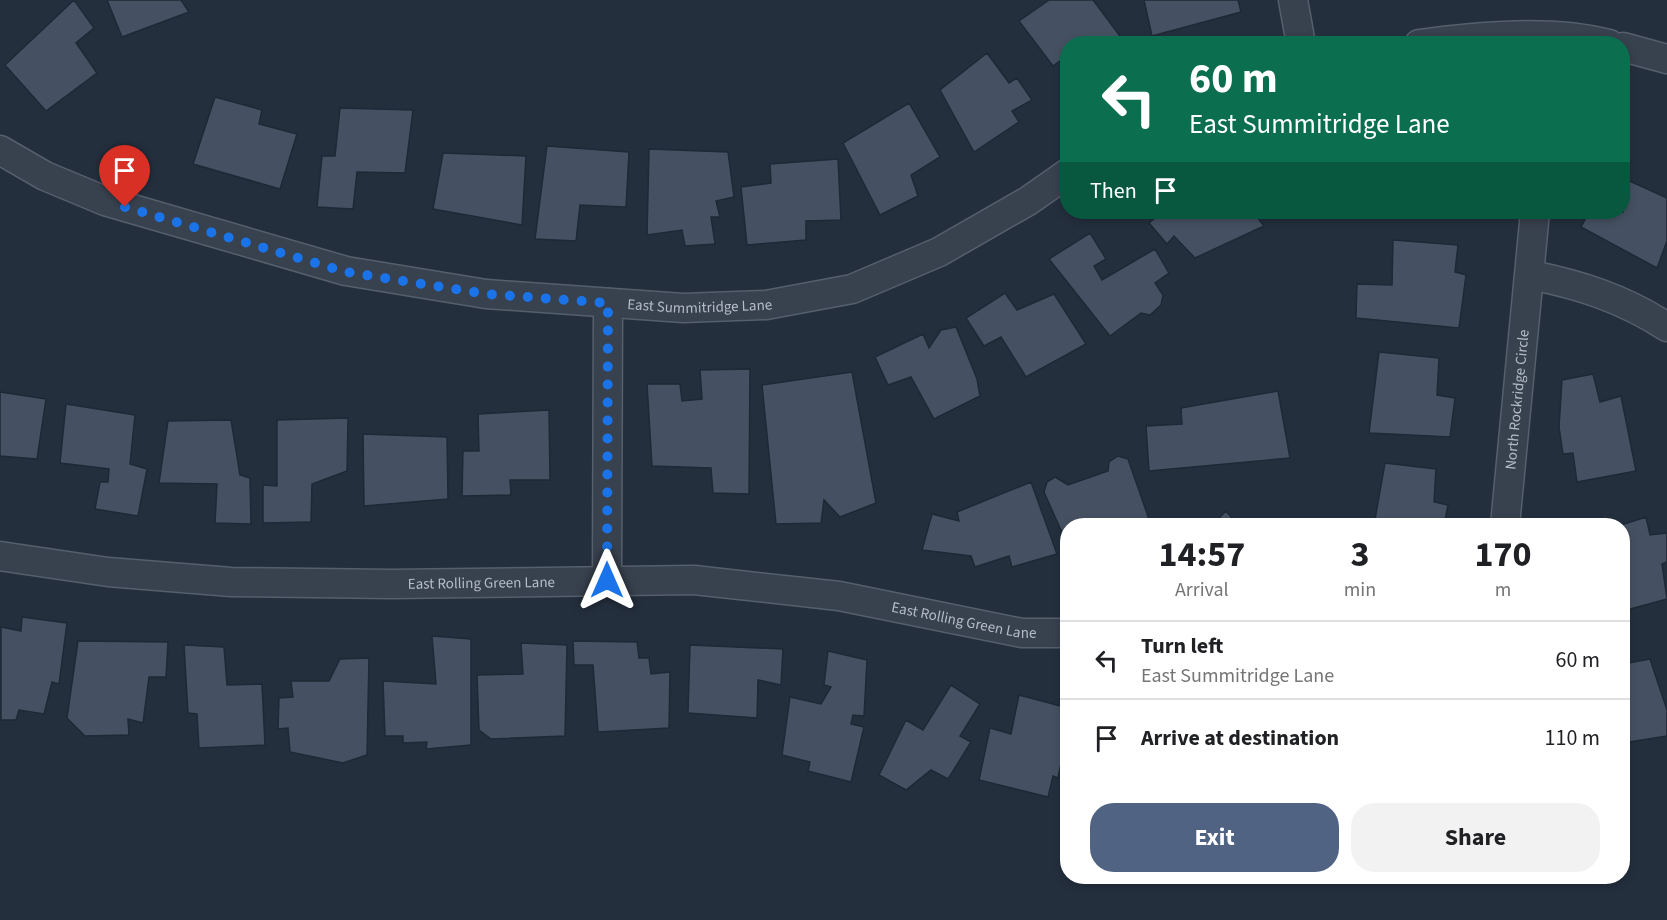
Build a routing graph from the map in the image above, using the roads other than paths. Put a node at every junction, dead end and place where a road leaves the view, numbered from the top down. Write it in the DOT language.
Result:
graph roads {
  1 [pos="1293,0"];
  2 [pos="1300,36"];
  3 [pos="1630,49"];
  4 [pos="1667,59"];
  5 [pos="0,150"];
  6 [pos="1060,179"];
  7 [pos="1535,219"];
  8 [pos="1531,275"];
  9 [pos="608,303"];
  10 [pos="1667,327"];
  11 [pos="1506,518"];
  12 [pos="0,556"];
  13 [pos="607,580"];
  14 [pos="1060,633"];
  1 -- 2 [label="street"];
  3 -- 4 [label="street"];
  5 -- 9 [label="street, East Summitridge Lane"];
  6 -- 9 [label="street, East Summitridge Lane"];
  7 -- 8 [label="street, North Rockridge Circle"];
  8 -- 10 [label="street"];
  8 -- 11 [label="street, North Rockridge Circle"];
  9 -- 13 [label="street"];
  12 -- 13 [label="street, East Rolling Green Lane"];
  13 -- 14 [label="street, East Rolling Green Lane"];
}
